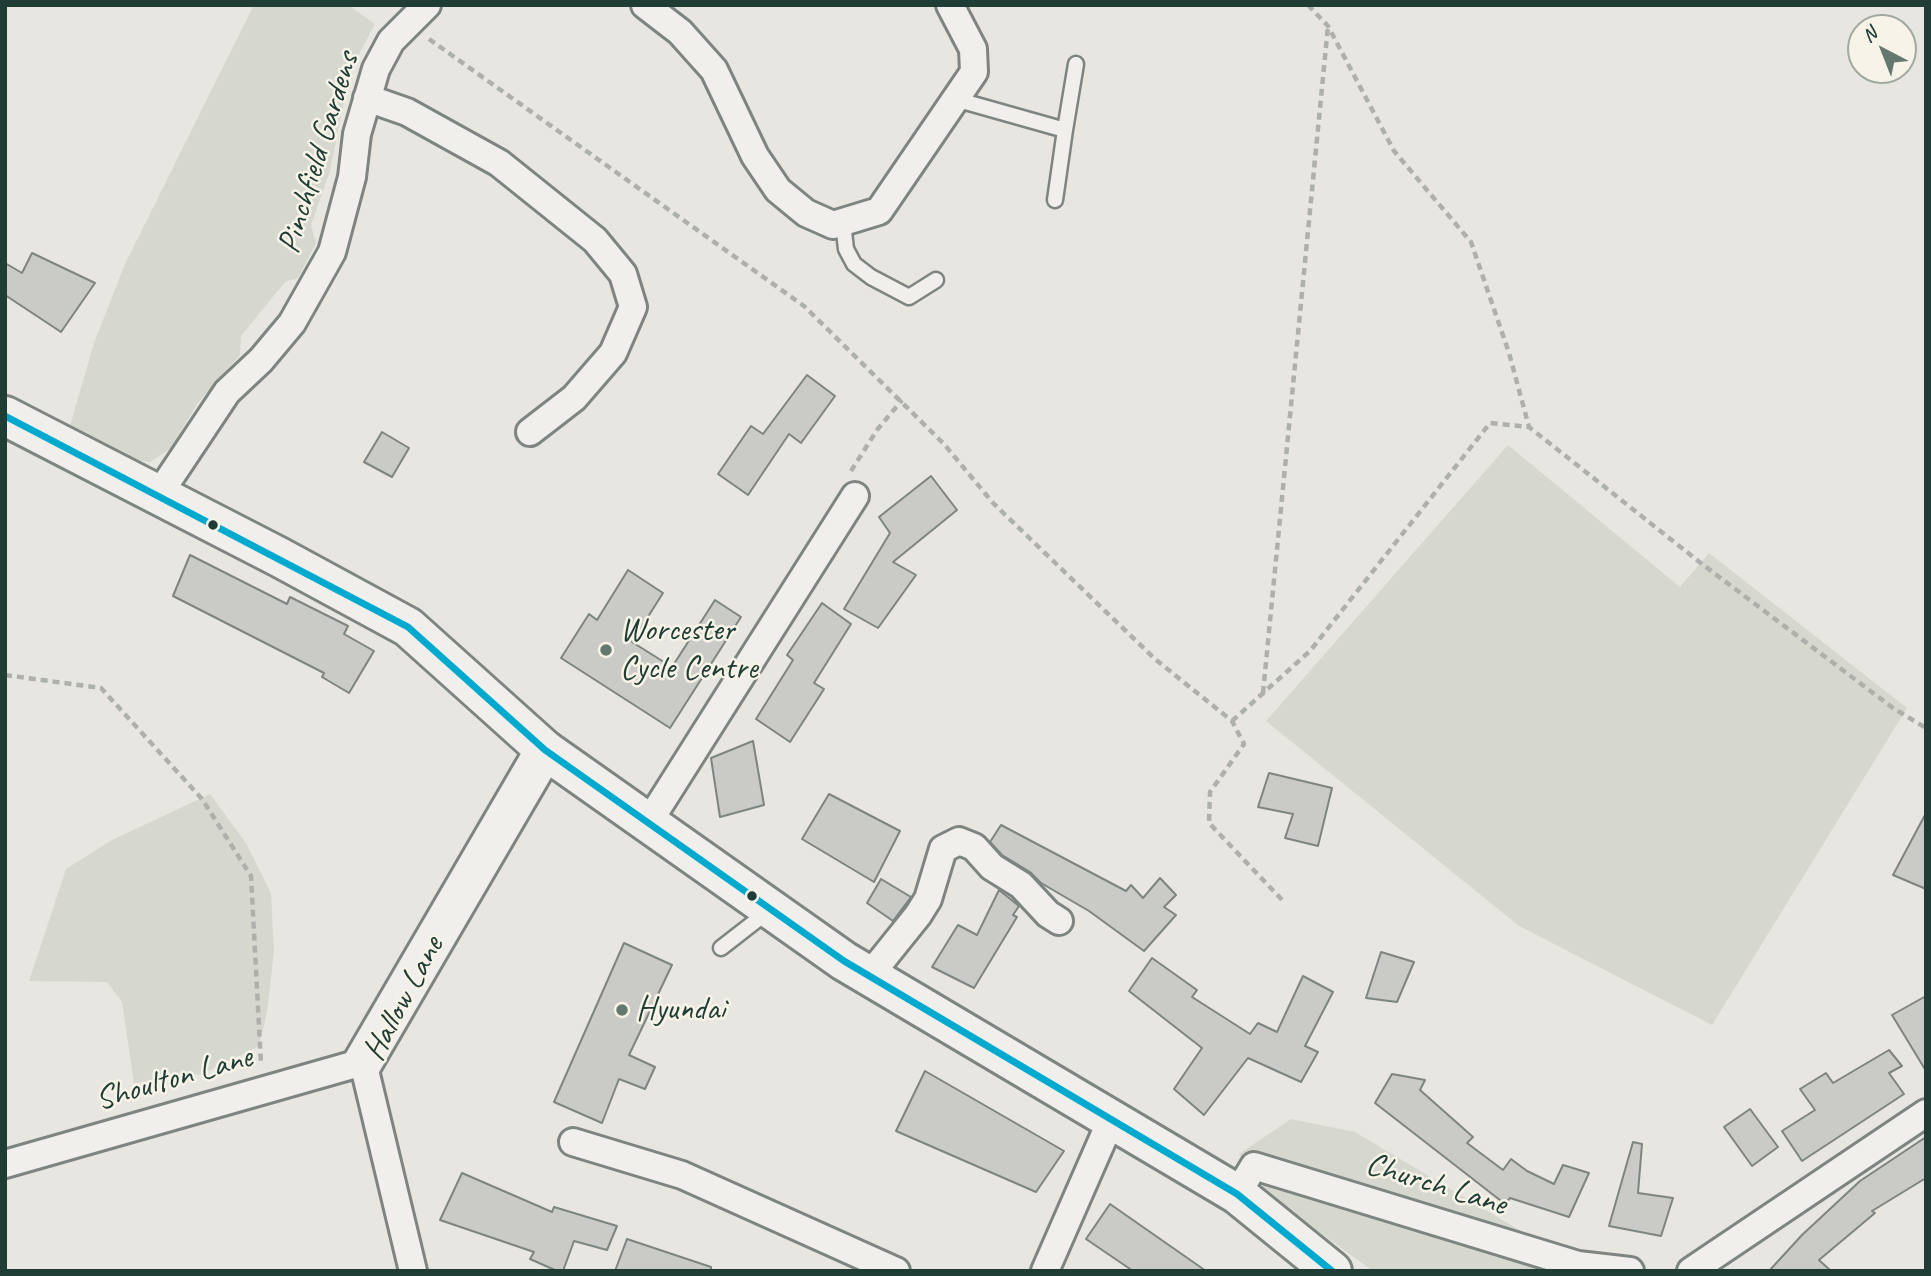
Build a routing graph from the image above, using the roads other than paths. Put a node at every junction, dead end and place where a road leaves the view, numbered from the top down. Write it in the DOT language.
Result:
graph roads {
  1 [pos="427,5"];
  2 [pos="645,5"];
  3 [pos="950,5"];
  4 [pos="1076,64"];
  5 [pos="367,98"];
  6 [pos="955,99"];
  7 [pos="1065,130"];
  8 [pos="1055,200"];
  9 [pos="843,223"];
  10 [pos="936,280"];
  11 [pos="5,416"];
  12 [pos="530,432"];
  13 [pos="159,494"];
  14 [pos="855,496"];
  15 [pos="545,750"];
  16 [pos="648,823"];
  17 [pos="766,906"];
  18 [pos="1059,921"];
  19 [pos="721,948"];
  20 [pos="869,976"];
  21 [pos="363,1062"];
  22 [pos="1926,1113"];
  23 [pos="1112,1118"];
  24 [pos="573,1142"];
  25 [pos="5,1164"];
  26 [pos="1237,1194"];
  27 [pos="880,1267"];
  28 [pos="413,1271"];
  29 [pos="1045,1271"];
  30 [pos="1332,1271"];
  31 [pos="1630,1271"];
  32 [pos="1691,1271"];
  1 -- 5 [label="street, Pinchfield Gardens"];
  2 -- 9 [label="street"];
  3 -- 6 [label="street"];
  4 -- 7 [label="lane"];
  5 -- 12 [label="street"];
  5 -- 13 [label="street, Pinchfield Gardens"];
  6 -- 7 [label="lane"];
  6 -- 9 [label="street"];
  7 -- 8 [label="lane"];
  9 -- 10 [label="lane"];
  11 -- 13 [label="main road"];
  13 -- 15 [label="main road"];
  14 -- 16 [label="street"];
  15 -- 16 [label="main road"];
  15 -- 21 [label="main road, Hallow Lane"];
  16 -- 17 [label="main road"];
  17 -- 19 [label="lane"];
  17 -- 20 [label="main road"];
  18 -- 20 [label="street"];
  20 -- 23 [label="main road"];
  21 -- 25 [label="street, Shoulton Lane"];
  21 -- 28 [label="street, Hallow Lane"];
  22 -- 32 [label="street"];
  23 -- 26 [label="main road"];
  23 -- 29 [label="street"];
  24 -- 27 [label="street"];
  26 -- 30 [label="main road"];
  26 -- 31 [label="street, Church Lane"];
}
